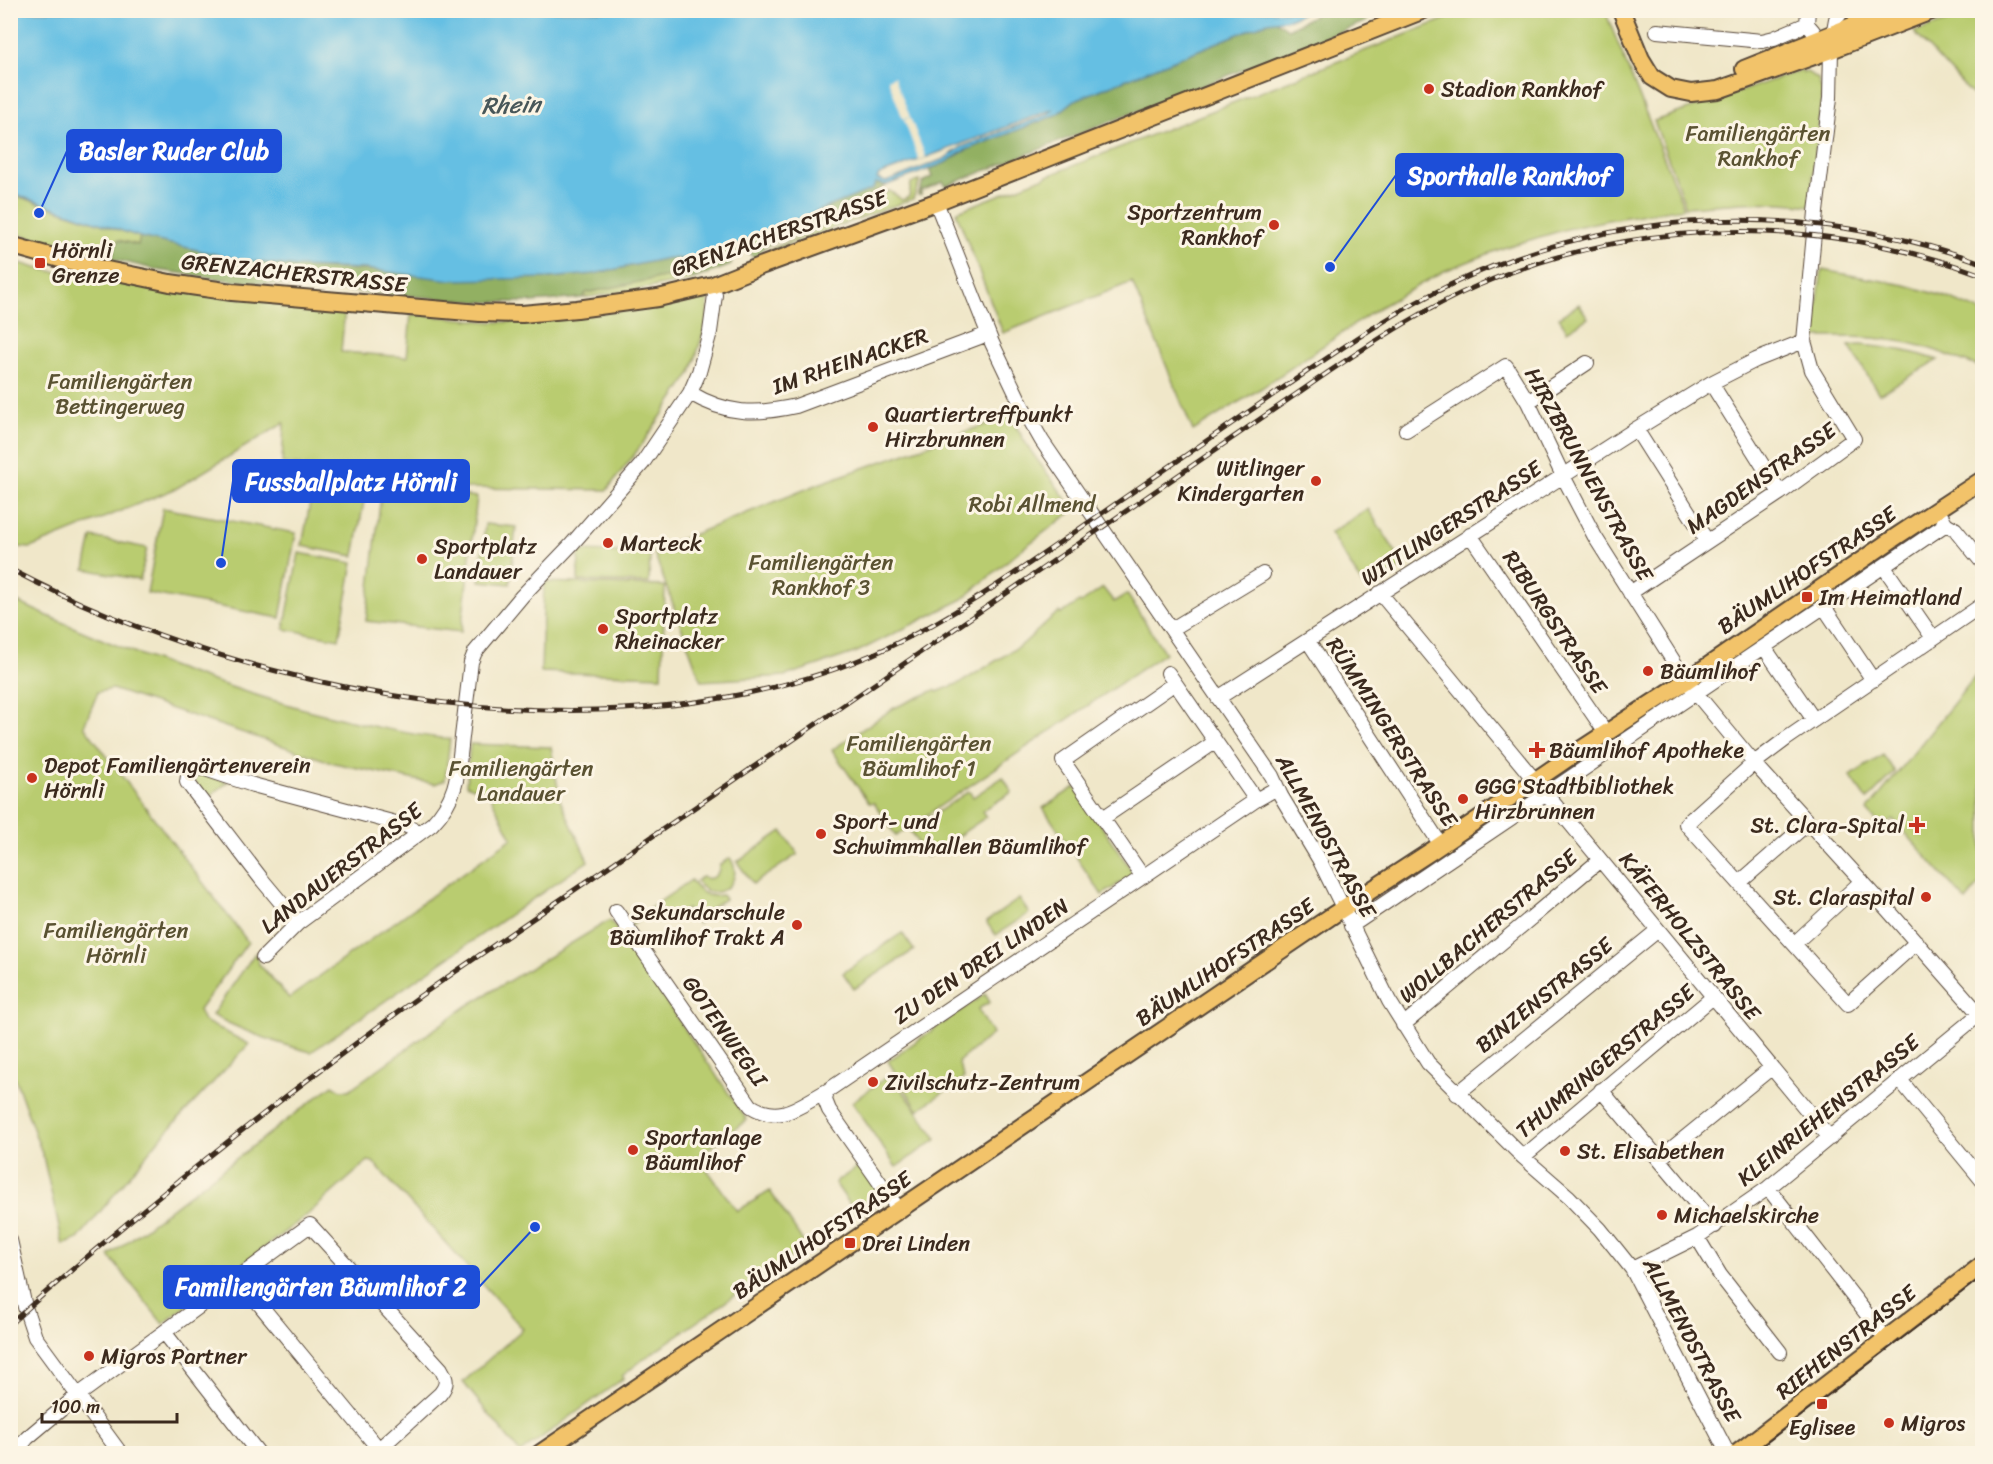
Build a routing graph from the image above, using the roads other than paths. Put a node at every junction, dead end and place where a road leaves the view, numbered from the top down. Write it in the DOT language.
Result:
graph roads {
  1 [pos="1424,10"];
  2 [pos="1621,10"];
  3 [pos="1843,10"];
  4 [pos="1892,10"];
  5 [pos="1934,10"];
  6 [pos="1807,17"];
  7 [pos="1657,31"];
  8 [pos="1828,42"];
  9 [pos="936,202"];
  10 [pos="10,244"];
  11 [pos="714,285"];
  12 [pos="988,334"];
  13 [pos="1804,341"];
  14 [pos="1587,363"];
  15 [pos="1711,383"];
  16 [pos="690,393"];
  17 [pos="1528,402"];
  18 [pos="1636,429"];
  19 [pos="1406,430"];
  20 [pos="1563,476"];
  21 [pos="1983,480"];
  22 [pos="1780,493"];
  23 [pos="1937,509"];
  24 [pos="1946,524"];
  25 [pos="1470,535"];
  26 [pos="1707,541"];
  27 [pos="1983,562"];
  28 [pos="1884,567"];
  29 [pos="1263,574"];
  30 [pos="1380,593"];
  31 [pos="1630,593"];
  32 [pos="1983,605"];
  33 [pos="1824,607"];
  34 [pos="1172,629"];
  35 [pos="1933,638"];
  36 [pos="1308,640"];
  37 [pos="1764,647"];
  38 [pos="1873,680"];
  39 [pos="1691,687"];
  40 [pos="1218,698"];
  41 [pos="1814,720"];
  42 [pos="1606,733"];
  43 [pos="1215,742"];
  44 [pos="1754,763"];
  45 [pos="1536,781"];
  46 [pos="1277,788"];
  47 [pos="1547,795"];
  48 [pos="1256,800"];
  49 [pos="1102,818"];
  50 [pos="1808,823"];
  51 [pos="419,832"];
  52 [pos="1441,846"];
  53 [pos="1600,860"];
  54 [pos="1143,878"];
  55 [pos="1862,881"];
  56 [pos="1739,883"];
  57 [pos="1343,909"];
  58 [pos="616,911"];
  59 [pos="298,922"];
  60 [pos="1351,926"];
  61 [pos="1658,930"];
  62 [pos="1917,942"];
  63 [pos="1794,944"];
  64 [pos="263,958"];
  65 [pos="1713,998"];
  66 [pos="1982,1014"];
  67 [pos="1403,1025"];
  68 [pos="1771,1068"];
  69 [pos="1900,1080"];
  70 [pos="1601,1090"];
  71 [pos="827,1091"];
  72 [pos="1457,1094"];
  73 [pos="1830,1138"];
  74 [pos="1523,1157"];
  75 [pos="1659,1159"];
  76 [pos="1983,1180"];
  77 [pos="1768,1188"];
  78 [pos="899,1210"];
  79 [pos="1715,1226"];
  80 [pos="1697,1237"];
  81 [pos="10,1240"];
  82 [pos="1983,1265"];
  83 [pos="1632,1269"];
  84 [pos="237,1277"];
  85 [pos="15,1286"];
  86 [pos="164,1332"];
  87 [pos="1887,1340"];
  88 [pos="1780,1353"];
  89 [pos="77,1396"];
  90 [pos="381,1451"];
  91 [pos="14,1454"];
  92 [pos="121,1454"];
  93 [pos="259,1454"];
  94 [pos="538,1454"];
  95 [pos="1728,1454"];
  96 [pos="1736,1454"];
  1 -- 9 [label="main road, GRENZACHERSTRASSE"];
  2 -- 8 [label="main road"];
  3 -- 8 [label="street"];
  4 -- 8 [label="main road"];
  5 -- 8 [label="main road"];
  6 -- 7 [label="street"];
  6 -- 8 [label="street"];
  8 -- 13 [label="street"];
  9 -- 11 [label="main road, GRENZACHERSTRASSE"];
  9 -- 12 [label="street, ALLMENDSTRASSE"];
  10 -- 11 [label="main road, GRENZACHERSTRASSE"];
  11 -- 16 [label="street, LANDAUERSTRASSE"];
  12 -- 16 [label="street, IM RHEINACKER"];
  12 -- 34 [label="street, ALLMENDSTRASSE"];
  13 -- 15 [label="street, WITTLINGERSTRASSE"];
  13 -- 22 [label="street, MAGDENSTRASSE"];
  14 -- 17 [label="street"];
  15 -- 18 [label="street, WITTLINGERSTRASSE"];
  15 -- 22 [label="street"];
  16 -- 51 [label="street, LANDAUERSTRASSE"];
  17 -- 19 [label="street, HIRZBRUNNENSTRASSE"];
  17 -- 20 [label="street, HIRZBRUNNENSTRASSE"];
  18 -- 20 [label="street, WITTLINGERSTRASSE"];
  18 -- 26 [label="street"];
  20 -- 25 [label="street, WITTLINGERSTRASSE"];
  20 -- 31 [label="street, HIRZBRUNNENSTRASSE"];
  21 -- 23 [label="main road, BÄUMLIHOFSTRASSE"];
  22 -- 26 [label="street, MAGDENSTRASSE"];
  23 -- 24 [label="street"];
  23 -- 39 [label="main road, BÄUMLIHOFSTRASSE"];
  24 -- 27 [label="street"];
  24 -- 28 [label="street, BÄUMLIHOFSTRASSE"];
  25 -- 30 [label="street, WITTLINGERSTRASSE"];
  25 -- 42 [label="street, RIBURGSTRASSE"];
  26 -- 31 [label="street, MAGDENSTRASSE"];
  28 -- 33 [label="street, BÄUMLIHOFSTRASSE"];
  28 -- 35 [label="street"];
  29 -- 34 [label="street"];
  30 -- 36 [label="street, WITTLINGERSTRASSE"];
  30 -- 45 [label="street, KÄFERHOLZSTRASSE"];
  31 -- 39 [label="street, HIRZBRUNNENSTRASSE"];
  32 -- 35 [label="street"];
  33 -- 37 [label="street, BÄUMLIHOFSTRASSE"];
  33 -- 38 [label="street"];
  34 -- 40 [label="street, ALLMENDSTRASSE"];
  35 -- 38 [label="street"];
  36 -- 40 [label="street, WITTLINGERSTRASSE"];
  36 -- 52 [label="street, RÜMMINGERSTRASSE"];
  37 -- 39 [label="street, BÄUMLIHOFSTRASSE"];
  37 -- 41 [label="street"];
  38 -- 41 [label="street"];
  39 -- 42 [label="main road, BÄUMLIHOFSTRASSE"];
  39 -- 44 [label="street, HIRZBRUNNENSTRASSE"];
  39 -- 47 [label="street, BÄUMLIHOFSTRASSE"];
  40 -- 46 [label="street, ALLMENDSTRASSE"];
  41 -- 44 [label="street"];
  42 -- 45 [label="main road, BÄUMLIHOFSTRASSE"];
  43 -- 48 [label="street, ALLMENDSTRASSE"];
  43 -- 49 [label="street"];
  43 -- 49 [label="street, ALLMENDSTRASSE"];
  44 -- 50 [label="street, HIRZBRUNNENSTRASSE"];
  44 -- 56 [label="street"];
  45 -- 47 [label="street, KÄFERHOLZSTRASSE"];
  45 -- 52 [label="main road, BÄUMLIHOFSTRASSE"];
  46 -- 48 [label="street, ZU DEN DREI LINDEN"];
  46 -- 57 [label="street, ALLMENDSTRASSE"];
  47 -- 53 [label="street, KÄFERHOLZSTRASSE"];
  47 -- 60 [label="street, BÄUMLIHOFSTRASSE"];
  48 -- 54 [label="street, ZU DEN DREI LINDEN"];
  49 -- 54 [label="street"];
  50 -- 55 [label="street, HIRZBRUNNENSTRASSE"];
  50 -- 56 [label="street"];
  51 -- 59 [label="street, LANDAUERSTRASSE"];
  51 -- 59 [label="street"];
  52 -- 57 [label="main road, BÄUMLIHOFSTRASSE"];
  53 -- 61 [label="street, KÄFERHOLZSTRASSE"];
  53 -- 67 [label="street, WOLLBACHERSTRASSE"];
  54 -- 71 [label="street, ZU DEN DREI LINDEN"];
  55 -- 62 [label="street, HIRZBRUNNENSTRASSE"];
  55 -- 63 [label="street"];
  56 -- 63 [label="street"];
  57 -- 60 [label="street, ALLMENDSTRASSE"];
  57 -- 78 [label="main road, BÄUMLIHOFSTRASSE"];
  58 -- 71 [label="street, GOTENWEGLI"];
  59 -- 64 [label="street, LANDAUERSTRASSE"];
  60 -- 67 [label="street, ALLMENDSTRASSE"];
  61 -- 65 [label="street, KÄFERHOLZSTRASSE"];
  61 -- 72 [label="street, BINZENSTRASSE"];
  62 -- 63 [label="street"];
  62 -- 66 [label="street, HIRZBRUNNENSTRASSE"];
  65 -- 68 [label="street, KÄFERHOLZSTRASSE"];
  65 -- 70 [label="street, THUMRINGERSTRASSE"];
  66 -- 69 [label="street, KLEINRIEHENSTRASSE"];
  67 -- 72 [label="street, ALLMENDSTRASSE"];
  68 -- 73 [label="street, KÄFERHOLZSTRASSE"];
  68 -- 75 [label="street"];
  69 -- 73 [label="street, KLEINRIEHENSTRASSE"];
  69 -- 76 [label="street"];
  70 -- 74 [label="street, THUMRINGERSTRASSE"];
  70 -- 75 [label="street"];
  71 -- 78 [label="street"];
  72 -- 74 [label="street, ALLMENDSTRASSE"];
  73 -- 77 [label="street, KLEINRIEHENSTRASSE"];
  74 -- 83 [label="street, ALLMENDSTRASSE"];
  75 -- 79 [label="street"];
  77 -- 79 [label="street, KLEINRIEHENSTRASSE"];
  77 -- 87 [label="street"];
  78 -- 94 [label="main road, BÄUMLIHOFSTRASSE"];
  79 -- 80 [label="street, KLEINRIEHENSTRASSE"];
  80 -- 83 [label="street, KLEINRIEHENSTRASSE"];
  80 -- 88 [label="street"];
  81 -- 85 [label="street"];
  82 -- 87 [label="main road, RIEHENSTRASSE"];
  83 -- 95 [label="street, ALLMENDSTRASSE"];
  84 -- 86 [label="street"];
  84 -- 90 [label="street"];
  84 -- 90 [label="street"];
  85 -- 89 [label="street"];
  86 -- 89 [label="street"];
  86 -- 93 [label="street"];
  87 -- 96 [label="main road, RIEHENSTRASSE"];
  89 -- 91 [label="street"];
  89 -- 92 [label="street"];
}
